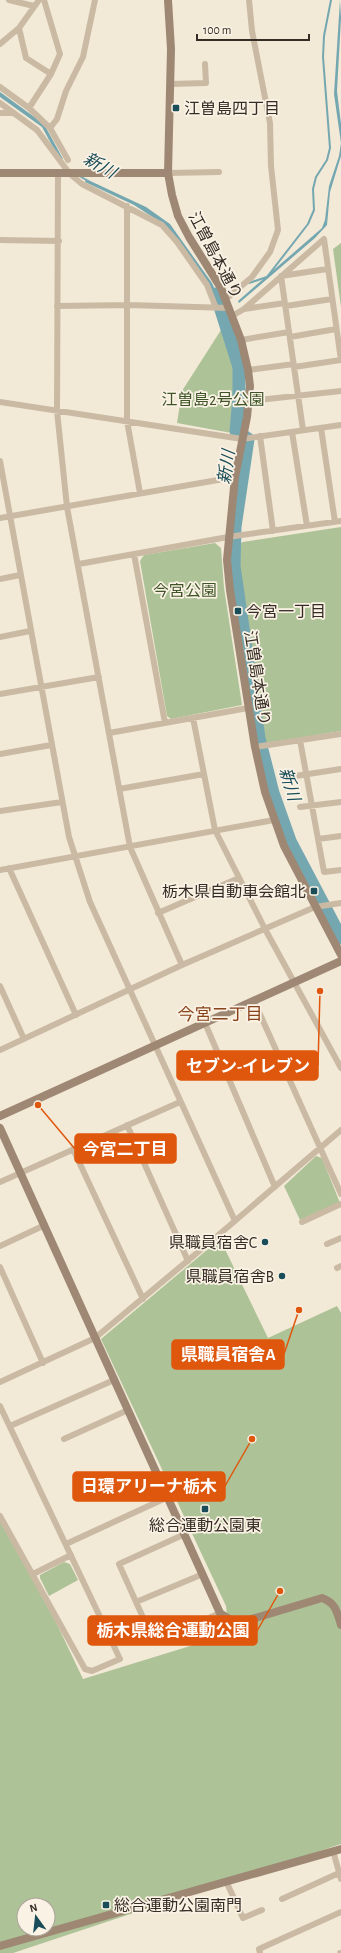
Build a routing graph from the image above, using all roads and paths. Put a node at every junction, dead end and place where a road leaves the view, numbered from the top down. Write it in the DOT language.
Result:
graph roads {
  1 [pos="9,0"];
  2 [pos="39,0"];
  3 [pos="44,0"];
  4 [pos="95,0"];
  5 [pos="168,0"];
  6 [pos="249,0"];
  7 [pos="34,6"];
  8 [pos="19,28"];
  9 [pos="0,44"];
  10 [pos="205,64"];
  11 [pos="51,74"];
  12 [pos="171,84"];
  13 [pos="0,87"];
  14 [pos="0,103"];
  15 [pos="29,108"];
  16 [pos="0,113"];
  17 [pos="14,113"];
  18 [pos="50,128"];
  19 [pos="68,160"];
  20 [pos="219,172"];
  21 [pos="0,173"];
  22 [pos="168,173"];
  23 [pos="58,174"];
  24 [pos="70,174"];
  25 [pos="127,206"];
  26 [pos="0,240"];
  27 [pos="59,241"];
  28 [pos="327,269"];
  29 [pos="281,276"];
  30 [pos="226,299"];
  31 [pos="332,299"];
  32 [pos="128,305"];
  33 [pos="285,305"];
  34 [pos="58,306"];
  35 [pos="216,308"];
  36 [pos="244,309"];
  37 [pos="230,312"];
  38 [pos="336,329"];
  39 [pos="290,334"];
  40 [pos="241,340"];
  41 [pos="341,360"];
  42 [pos="294,365"];
  43 [pos="248,370"];
  44 [pos="341,391"];
  45 [pos="298,396"];
  46 [pos="249,401"];
  47 [pos="0,402"];
  48 [pos="57,411"];
  49 [pos="127,421"];
  50 [pos="341,425"];
  51 [pos="321,428"];
  52 [pos="303,430"];
  53 [pos="292,432"];
  54 [pos="260,436"];
  55 [pos="242,439"];
  56 [pos="0,461"];
  57 [pos="235,477"];
  58 [pos="140,493"];
  59 [pos="67,507"];
  60 [pos="11,516"];
  61 [pos="0,518"];
  62 [pos="338,522"];
  63 [pos="307,526"];
  64 [pos="273,531"];
  65 [pos="228,537"];
  66 [pos="134,554"];
  67 [pos="79,564"];
  68 [pos="20,575"];
  69 [pos="0,579"];
  70 [pos="30,631"];
  71 [pos="0,637"];
  72 [pos="98,677"];
  73 [pos="40,687"];
  74 [pos="0,694"];
  75 [pos="248,708"];
  76 [pos="193,718"];
  77 [pos="165,723"];
  78 [pos="109,733"];
  79 [pos="341,734"];
  80 [pos="300,740"];
  81 [pos="51,745"];
  82 [pos="255,747"];
  83 [pos="0,754"];
  84 [pos="341,769"];
  85 [pos="204,774"];
  86 [pos="307,774"];
  87 [pos="289,777"];
  88 [pos="119,789"];
  89 [pos="62,802"];
  90 [pos="341,802"];
  91 [pos="312,806"];
  92 [pos="300,807"];
  93 [pos="0,811"];
  94 [pos="274,820"];
  95 [pos="215,830"];
  96 [pos="341,836"];
  97 [pos="318,839"];
  98 [pos="130,847"];
  99 [pos="74,856"];
  100 [pos="9,868"];
  101 [pos="0,870"];
  102 [pos="341,870"];
  103 [pos="239,878"];
  104 [pos="341,903"];
  105 [pos="315,907"];
  106 [pos="158,913"];
  107 [pos="265,929"];
  108 [pos="341,954"];
  109 [pos="341,961"];
  110 [pos="182,965"];
  111 [pos="295,982"];
  112 [pos="0,986"];
  113 [pos="129,990"];
  114 [pos="254,1001"];
  115 [pos="76,1015"];
  116 [pos="205,1023"];
  117 [pos="24,1039"];
  118 [pos="154,1045"];
  119 [pos="0,1050"];
  120 [pos="341,1068"];
  121 [pos="180,1102"];
  122 [pos="0,1116"];
  123 [pos="127,1125"];
  124 [pos="0,1128"];
  125 [pos="341,1130"];
  126 [pos="320,1147"];
  127 [pos="74,1149"];
  128 [pos="21,1173"];
  129 [pos="0,1182"];
  130 [pos="275,1187"];
  131 [pos="341,1194"];
  132 [pos="341,1204"];
  133 [pos="235,1221"];
  134 [pos="302,1222"];
  135 [pos="45,1225"];
  136 [pos="341,1238"];
  137 [pos="328,1244"];
  138 [pos="0,1246"];
  139 [pos="188,1261"];
  140 [pos="0,1267"];
  141 [pos="143,1299"];
  142 [pos="95,1338"];
  143 [pos="42,1363"];
  144 [pos="114,1380"];
  145 [pos="0,1382"];
  146 [pos="0,1406"];
  147 [pos="128,1410"];
  148 [pos="10,1426"];
  149 [pos="64,1439"];
  150 [pos="168,1496"];
  151 [pos="0,1516"];
  152 [pos="185,1534"];
  153 [pos="66,1544"];
  154 [pos="71,1555"];
  155 [pos="33,1574"];
  156 [pos="203,1574"];
  157 [pos="136,1602"];
  158 [pos="220,1613"];
  159 [pos="341,1625"];
  160 [pos="341,1849"];
  161 [pos="333,1851"];
  162 [pos="340,1876"];
  163 [pos="226,1881"];
  164 [pos="282,1899"];
  165 [pos="262,1910"];
  166 [pos="341,1912"];
  167 [pos="0,1946"];
  168 [pos="260,1953"];
  1 -- 7 [label="street"];
  2 -- 7 [label="street"];
  3 -- 11 [label="street"];
  4 -- 18 [label="street"];
  5 -- 12 [label="street, 江曽島本通り"];
  6 -- 30 [label="street"];
  7 -- 8 [label="street"];
  8 -- 9 [label="street"];
  8 -- 11 [label="street"];
  10 -- 12 [label="street"];
  11 -- 15 [label="street"];
  12 -- 22 [label="street, 江曽島本通り"];
  13 -- 15 [label="street"];
  14 -- 17 [label="street"];
  15 -- 18 [label="street"];
  16 -- 17 [label="street"];
  17 -- 24 [label="street"];
  18 -- 19 [label="street"];
  20 -- 22 [label="street"];
  21 -- 23 [label="street"];
  22 -- 24 [label="street"];
  22 -- 30 [label="street, 江曽島本通り"];
  23 -- 24 [label="street"];
  23 -- 27 [label="street"];
  24 -- 25 [label="street"];
  25 -- 32 [label="street"];
  25 -- 35 [label="street"];
  26 -- 27 [label="street"];
  27 -- 34 [label="street"];
  28 -- 29 [label="street"];
  28 -- 29 [label="street"];
  28 -- 31 [label="street"];
  29 -- 33 [label="street"];
  29 -- 36 [label="street"];
  30 -- 37 [label="street, 江曽島本通り"];
  31 -- 33 [label="street"];
  31 -- 38 [label="street"];
  32 -- 34 [label="street"];
  32 -- 35 [label="street"];
  32 -- 49 [label="street"];
  33 -- 36 [label="street"];
  33 -- 39 [label="street"];
  34 -- 48 [label="street"];
  35 -- 37 [label="street"];
  36 -- 37 [label="street"];
  37 -- 40 [label="street, 江曽島本通り"];
  38 -- 39 [label="street"];
  38 -- 41 [label="street"];
  39 -- 40 [label="street"];
  39 -- 42 [label="street"];
  40 -- 43 [label="street, 江曽島本通り"];
  41 -- 42 [label="street"];
  42 -- 43 [label="street"];
  42 -- 45 [label="street"];
  43 -- 46 [label="street, 江曽島本通り"];
  44 -- 45 [label="street"];
  45 -- 46 [label="street"];
  45 -- 52 [label="street"];
  46 -- 55 [label="street, 江曽島本通り"];
  47 -- 48 [label="street"];
  48 -- 49 [label="street"];
  48 -- 59 [label="street"];
  49 -- 55 [label="street"];
  49 -- 58 [label="street"];
  50 -- 51 [label="street"];
  51 -- 52 [label="street"];
  51 -- 62 [label="street"];
  52 -- 53 [label="street"];
  53 -- 54 [label="street"];
  53 -- 63 [label="street"];
  54 -- 55 [label="street"];
  54 -- 64 [label="street"];
  55 -- 57 [label="street, 江曽島本通り"];
  56 -- 60 [label="street"];
  57 -- 58 [label="street"];
  57 -- 65 [label="street, 江曽島本通り"];
  58 -- 59 [label="street"];
  59 -- 60 [label="street"];
  59 -- 67 [label="street"];
  60 -- 61 [label="street"];
  60 -- 68 [label="street"];
  62 -- 63 [label="street"];
  63 -- 64 [label="street"];
  64 -- 65 [label="street"];
  65 -- 66 [label="street"];
  65 -- 75 [label="street, 江曽島本通り"];
  66 -- 67 [label="street"];
  66 -- 77 [label="street"];
  67 -- 72 [label="street"];
  68 -- 69 [label="street"];
  68 -- 70 [label="street"];
  70 -- 71 [label="street"];
  70 -- 73 [label="street"];
  72 -- 73 [label="street"];
  72 -- 78 [label="street"];
  73 -- 74 [label="street"];
  73 -- 81 [label="street"];
  75 -- 76 [label="street"];
  75 -- 82 [label="street, 江曽島本通り"];
  76 -- 77 [label="street"];
  76 -- 85 [label="street"];
  77 -- 78 [label="street"];
  78 -- 88 [label="street"];
  79 -- 80 [label="street"];
  80 -- 82 [label="street"];
  80 -- 86 [label="street"];
  81 -- 83 [label="street"];
  81 -- 89 [label="street"];
  82 -- 94 [label="street, 江曽島本通り"];
  84 -- 86 [label="street"];
  85 -- 88 [label="street"];
  85 -- 95 [label="street"];
  86 -- 87 [label="street"];
  86 -- 91 [label="street"];
  88 -- 98 [label="street"];
  89 -- 93 [label="street"];
  89 -- 99 [label="street"];
  90 -- 91 [label="street"];
  91 -- 92 [label="street"];
  91 -- 97 [label="street"];
  94 -- 95 [label="street"];
  94 -- 105 [label="street, 江曽島本通り"];
  95 -- 98 [label="street"];
  95 -- 103 [label="street"];
  96 -- 97 [label="street"];
  97 -- 102 [label="street"];
  98 -- 99 [label="street"];
  98 -- 106 [label="street"];
  99 -- 100 [label="street"];
  99 -- 113 [label="street"];
  100 -- 101 [label="street"];
  100 -- 115 [label="street"];
  103 -- 106 [label="street"];
  103 -- 107 [label="street"];
  104 -- 105 [label="street"];
  105 -- 107 [label="street"];
  105 -- 108 [label="street, 江曽島本通り"];
  106 -- 110 [label="street"];
  107 -- 110 [label="street"];
  107 -- 111 [label="street"];
  109 -- 111 [label="street"];
  110 -- 113 [label="street"];
  111 -- 114 [label="street"];
  111 -- 120 [label="street"];
  112 -- 117 [label="street"];
  113 -- 115 [label="street"];
  113 -- 118 [label="street"];
  114 -- 116 [label="street"];
  114 -- 126 [label="street"];
  115 -- 117 [label="street"];
  116 -- 118 [label="street"];
  116 -- 130 [label="street"];
  117 -- 119 [label="street"];
  118 -- 121 [label="street"];
  118 -- 122 [label="street"];
  121 -- 123 [label="street"];
  121 -- 133 [label="street"];
  123 -- 127 [label="street"];
  123 -- 139 [label="street"];
  124 -- 128 [label="street"];
  125 -- 126 [label="street"];
  126 -- 130 [label="street"];
  126 -- 131 [label="street"];
  127 -- 128 [label="street"];
  127 -- 141 [label="street"];
  128 -- 129 [label="street"];
  128 -- 135 [label="street"];
  130 -- 133 [label="street"];
  132 -- 134 [label="street"];
  133 -- 139 [label="street"];
  135 -- 138 [label="street"];
  135 -- 142 [label="street"];
  136 -- 137 [label="street"];
  139 -- 141 [label="street"];
  140 -- 143 [label="street"];
  141 -- 142 [label="street"];
  142 -- 143 [label="street"];
  142 -- 144 [label="street"];
  143 -- 145 [label="street"];
  144 -- 147 [label="street"];
  144 -- 148 [label="street"];
  146 -- 148 [label="street"];
  147 -- 149 [label="street"];
  147 -- 150 [label="street"];
  148 -- 153 [label="street"];
  150 -- 152 [label="street"];
  150 -- 153 [label="street"];
  151 -- 155 [label="street"];
  152 -- 156 [label="street"];
  152 -- 157 [label="street"];
  153 -- 154 [label="street"];
  154 -- 155 [label="street"];
  154 -- 155 [label="street"];
  156 -- 157 [label="street"];
  156 -- 158 [label="street"];
  157 -- 158 [label="street"];
  158 -- 159 [label="street"];
  160 -- 161 [label="street"];
  161 -- 162 [label="street"];
  161 -- 163 [label="street"];
  162 -- 164 [label="street"];
  163 -- 165 [label="street"];
  163 -- 167 [label="street"];
  166 -- 168 [label="street"];
}
